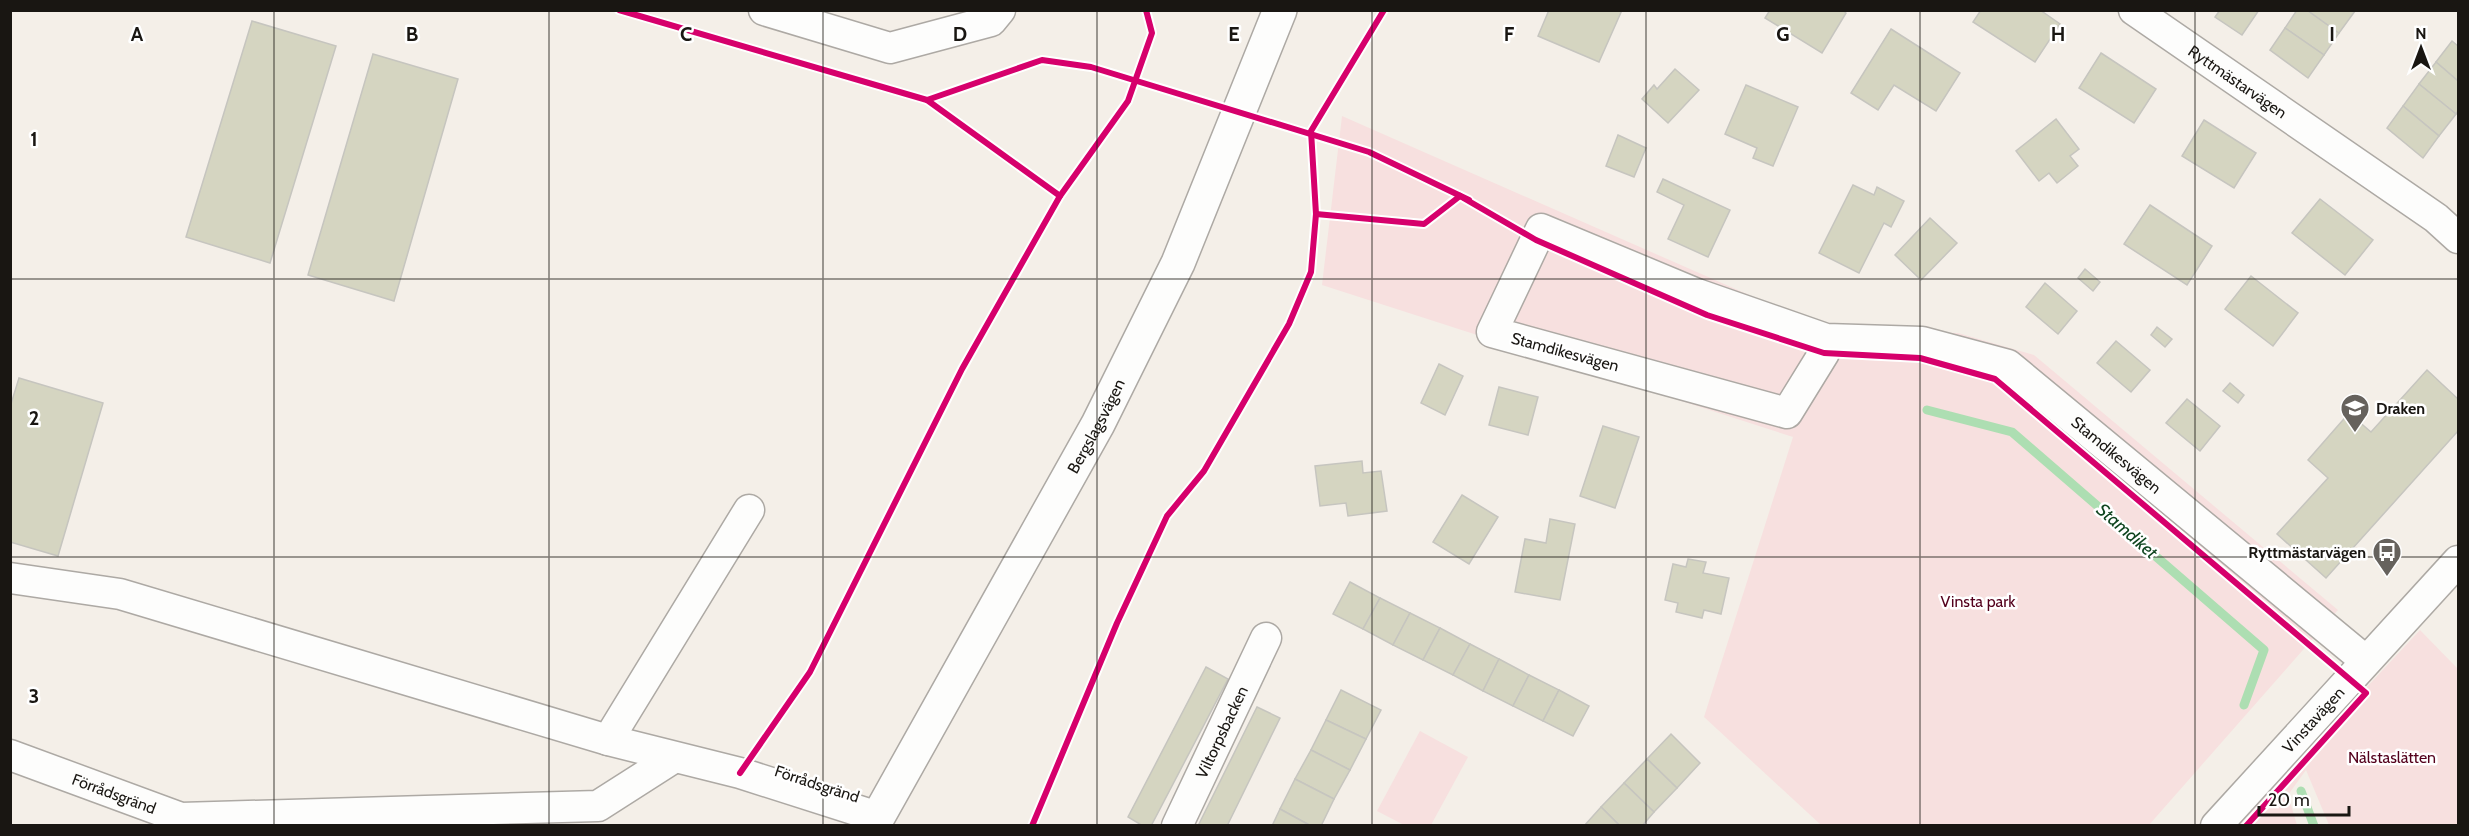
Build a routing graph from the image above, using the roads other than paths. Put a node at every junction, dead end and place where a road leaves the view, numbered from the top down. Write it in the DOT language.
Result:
graph roads {
  1 [pos="764,10"];
  2 [pos="1000,10"];
  3 [pos="1280,10"];
  4 [pos="2134,10"];
  5 [pos="816,18"];
  6 [pos="2458,238"];
  7 [pos="1826,339"];
  8 [pos="749,510"];
  9 [pos="2458,561"];
  10 [pos="10,578"];
  11 [pos="1266,638"];
  12 [pos="2366,661"];
  13 [pos="608,740"];
  14 [pos="10,755"];
  15 [pos="673,758"];
  16 [pos="238,821"];
  17 [pos="875,821"];
  18 [pos="1176,825"];
  19 [pos="2216,825"];
  1 -- 5 [label="street"];
  2 -- 5 [label="street"];
  3 -- 17 [label="main road, Bergslagsvägen"];
  4 -- 6 [label="street, Ryttmästarvägen"];
  7 -- 7 [label="street, Stamdikesvägen"];
  7 -- 12 [label="street, Stamdikesvägen"];
  8 -- 13 [label="street"];
  9 -- 12 [label="street, Vinstavägen"];
  10 -- 13 [label="street, Förrådsgränd"];
  11 -- 18 [label="street, Viltorpsbacken"];
  12 -- 19 [label="street, Vinstavägen"];
  13 -- 15 [label="street, Förrådsgränd"];
  14 -- 16 [label="street, Förrådsgränd"];
  15 -- 16 [label="street, Förrådsgränd"];
  15 -- 17 [label="street, Förrådsgränd"];
}
